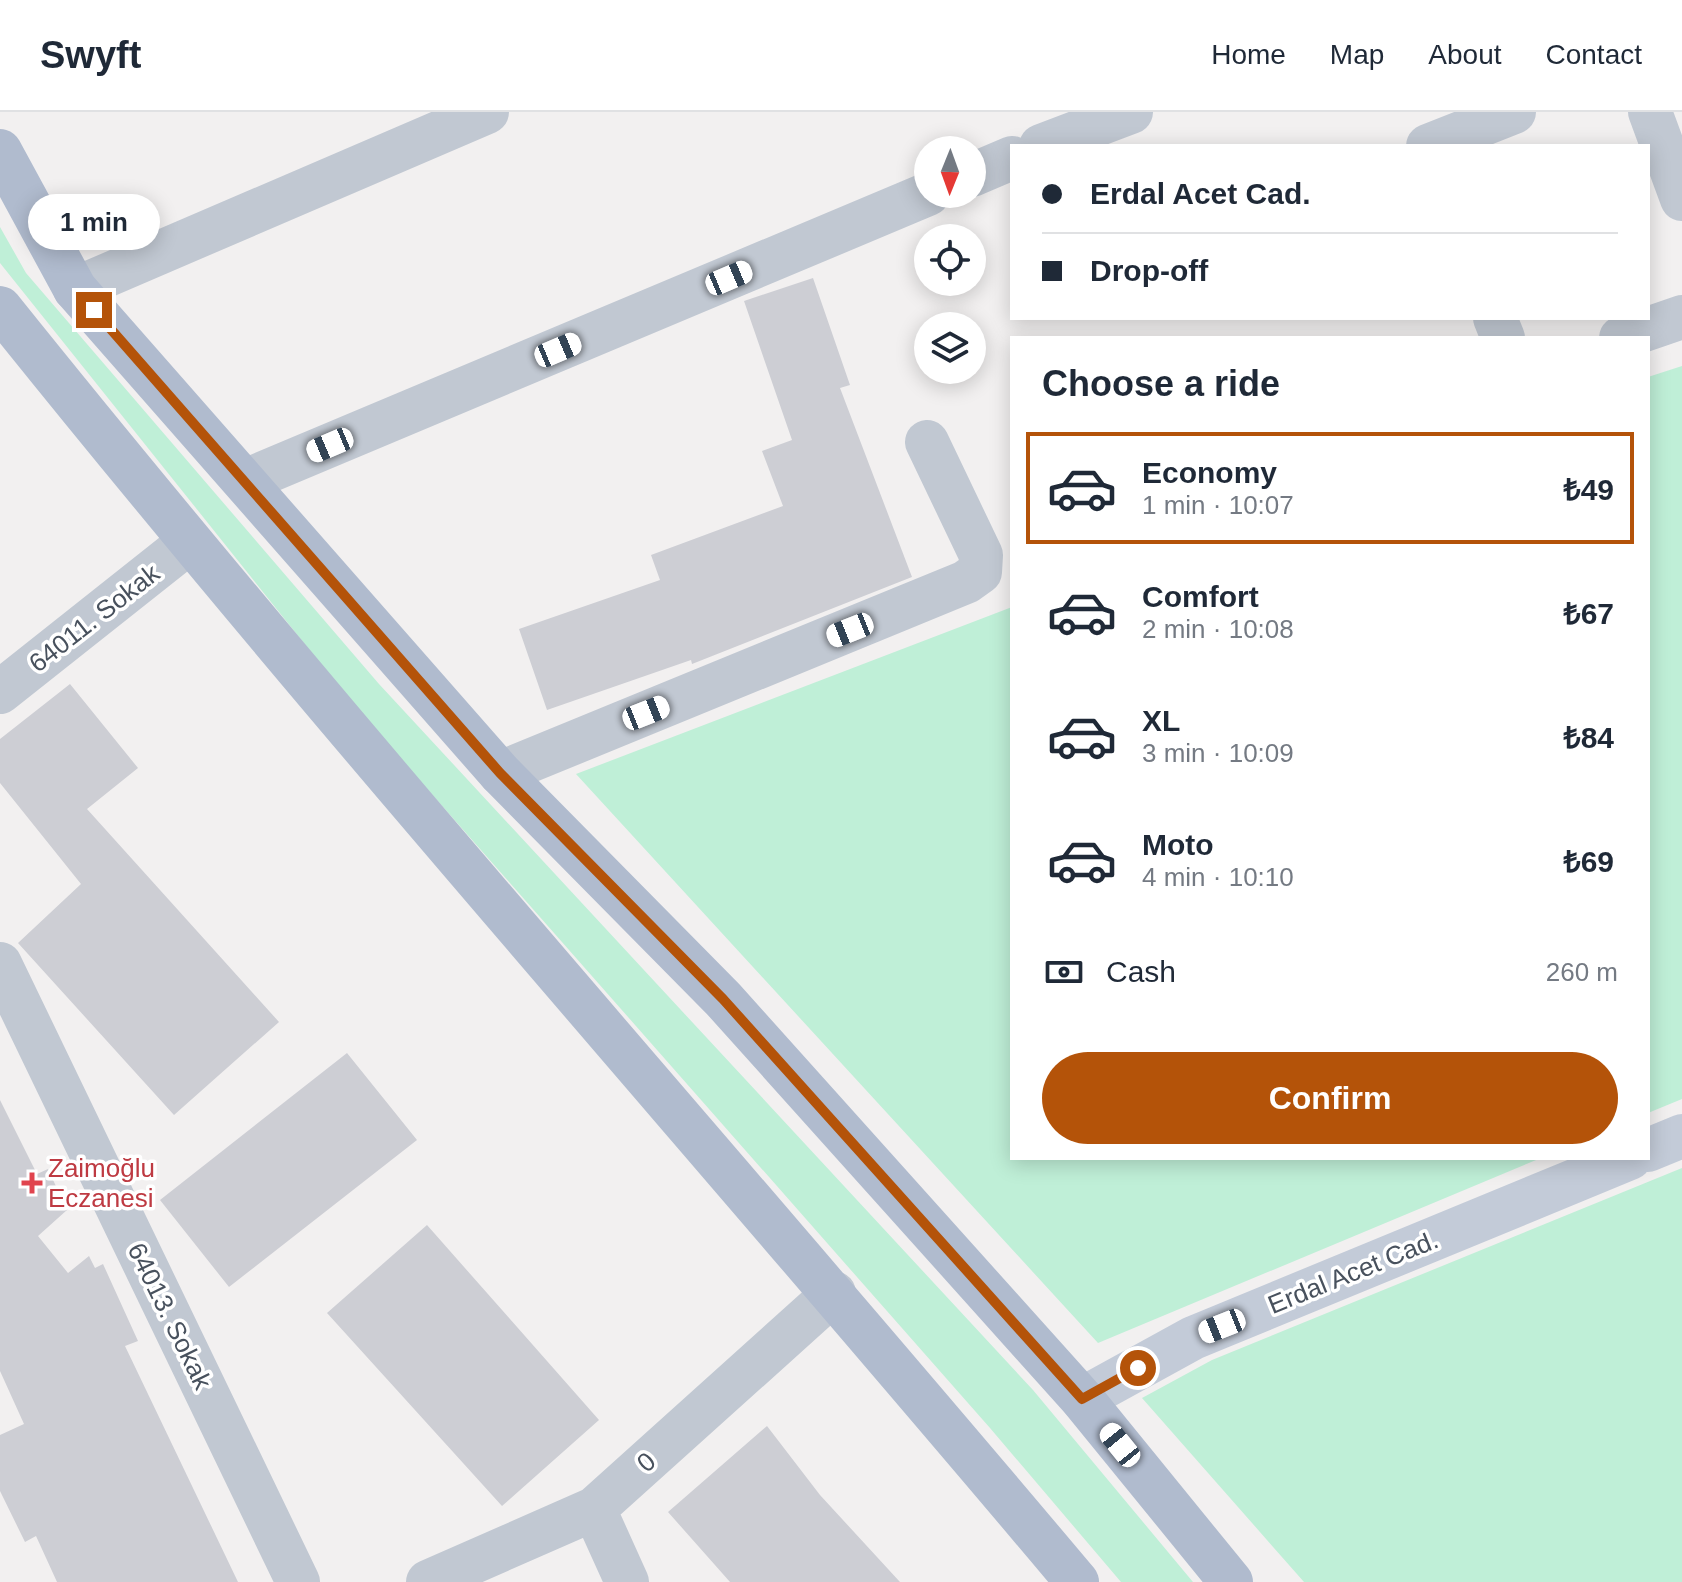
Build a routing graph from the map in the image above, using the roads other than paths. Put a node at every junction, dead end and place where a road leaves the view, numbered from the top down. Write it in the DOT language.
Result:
graph roads {
  1 [pos="487,112"];
  2 [pos="1131,112"];
  3 [pos="1514,112"];
  4 [pos="1650,112"];
  5 [pos="1063,129"];
  6 [pos="1433,144"];
  7 [pos="0,151"];
  8 [pos="1010,159"];
  9 [pos="986,169"];
  10 [pos="1682,199"];
  11 [pos="914,200"];
  12 [pos="75,289"];
  13 [pos="0,308"];
  14 [pos="1682,317"];
  15 [pos="1627,336"];
  16 [pos="927,442"];
  17 [pos="245,481"];
  18 [pos="188,543"];
  19 [pos="0,692"];
  20 [pos="500,773"];
  21 [pos="0,964"];
  22 [pos="1682,1136"];
  23 [pos="1650,1149"];
  24 [pos="1625,1160"];
  25 [pos="834,1293"];
  26 [pos="1082,1399"];
  27 [pos="594,1509"];
  28 [pos="298,1582"];
  29 [pos="428,1582"];
  30 [pos="627,1582"];
  31 [pos="1077,1582"];
  32 [pos="1231,1582"];
  1 -- 12 [label="street"];
  2 -- 5 [label="street"];
  3 -- 6 [label="street"];
  4 -- 10 [label="street"];
  7 -- 12 [label="main road"];
  8 -- 9 [label="street"];
  11 -- 17 [label="street"];
  12 -- 17 [label="main road"];
  13 -- 18 [label="main road"];
  14 -- 15 [label="street"];
  16 -- 20 [label="street"];
  17 -- 20 [label="main road"];
  18 -- 19 [label="street, 64011. Sokak"];
  18 -- 25 [label="main road"];
  20 -- 26 [label="main road"];
  21 -- 28 [label="street, 64013. Sokak"];
  22 -- 23 [label="street"];
  24 -- 26 [label="street, Erdal Acet Cad."];
  25 -- 27 [label="street, 0"];
  25 -- 31 [label="main road"];
  26 -- 32 [label="main road"];
  27 -- 29 [label="street, 0"];
  27 -- 30 [label="street"];
}
